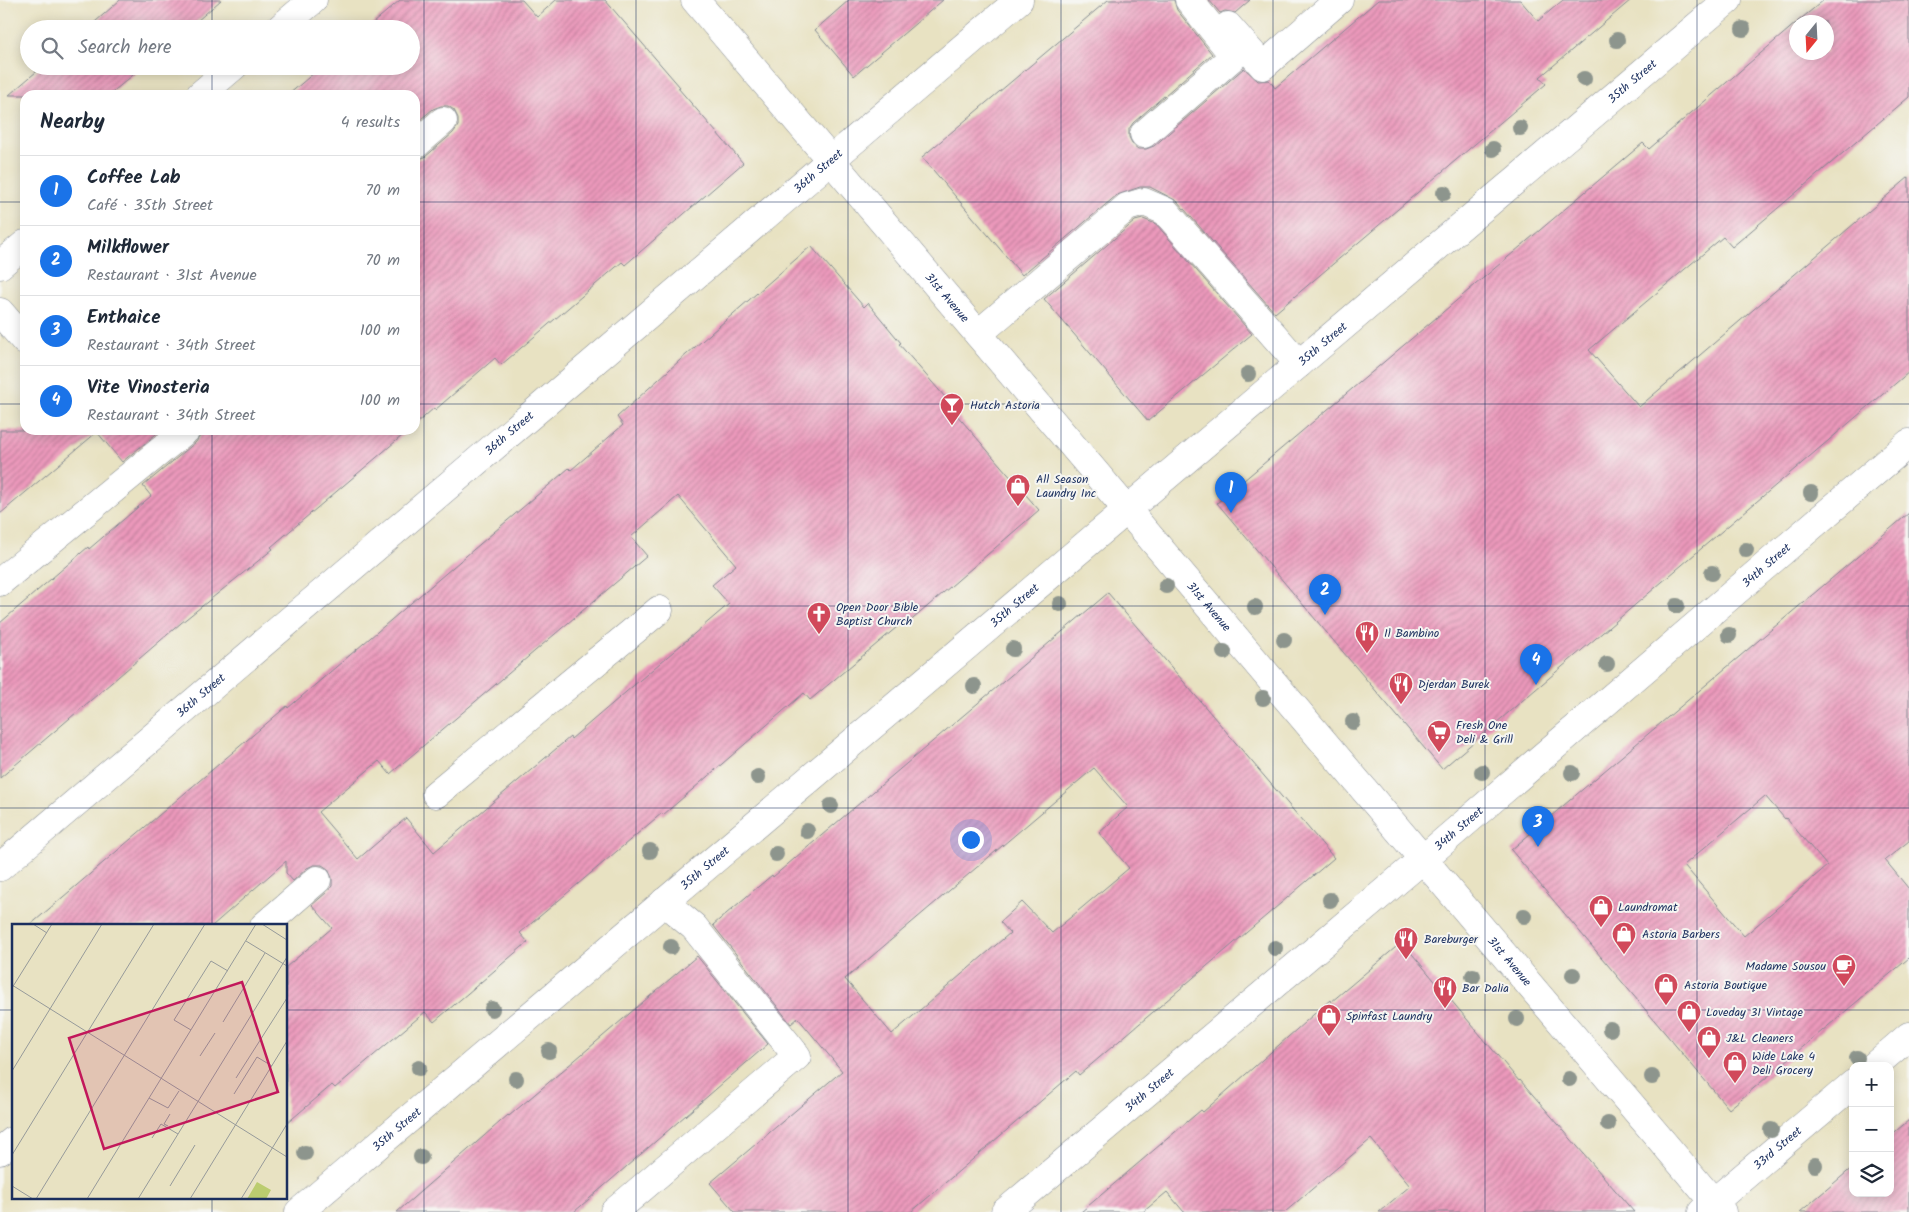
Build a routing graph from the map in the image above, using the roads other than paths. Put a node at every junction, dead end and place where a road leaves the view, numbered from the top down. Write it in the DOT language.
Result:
graph roads {
  1 [pos="313,0"];
  2 [pos="695,0"];
  3 [pos="1019,0"];
  4 [pos="1189,0"];
  5 [pos="1204,0"];
  6 [pos="1339,0"];
  7 [pos="1728,0"];
  8 [pos="290,20"];
  9 [pos="223,75"];
  10 [pos="206,90"];
  11 [pos="443,121"];
  12 [pos="1144,134"];
  13 [pos="420,141"];
  14 [pos="831,161"];
  15 [pos="20,248"];
  16 [pos="0,265"];
  17 [pos="0,312"];
  18 [pos="978,334"];
  19 [pos="20,335"];
  20 [pos="1299,364"];
  21 [pos="180,435"];
  22 [pos="1909,443"];
  23 [pos="1127,509"];
  24 [pos="0,582"];
  25 [pos="659,610"];
  26 [pos="436,794"];
  27 [pos="1424,859"];
  28 [pos="0,867"];
  29 [pos="317,880"];
  30 [pos="664,902"];
  31 [pos="266,924"];
  32 [pos="1909,1036"];
  33 [pos="1879,1062"];
  34 [pos="1849,1088"];
  35 [pos="12,1142"];
  36 [pos="0,1151"];
  37 [pos="1713,1209"];
  38 [pos="299,1212"];
  39 [pos="614,1212"];
  40 [pos="1005,1212"];
  1 -- 8 [label="street"];
  2 -- 14 [label="street, 31st Avenue"];
  3 -- 14 [label="street, 36th Street"];
  4 -- 12 [label="street"];
  5 -- 6 [label="street"];
  7 -- 20 [label="street, 35th Street"];
  9 -- 10 [label="street"];
  11 -- 13 [label="street"];
  14 -- 18 [label="street, 31st Avenue"];
  14 -- 28 [label="street, 36th Street"];
  15 -- 16 [label="street"];
  17 -- 19 [label="street"];
  18 -- 20 [label="street"];
  18 -- 23 [label="street, 31st Avenue"];
  20 -- 23 [label="street, 35th Street"];
  21 -- 24 [label="street"];
  22 -- 27 [label="street, 34th Street"];
  23 -- 27 [label="street, 31st Avenue"];
  23 -- 30 [label="street, 35th Street"];
  25 -- 26 [label="street"];
  27 -- 37 [label="street, 31st Avenue"];
  27 -- 40 [label="street, 34th Street"];
  29 -- 31 [label="street"];
  30 -- 38 [label="street, 35th Street"];
  30 -- 39 [label="street"];
  32 -- 33 [label="street"];
  34 -- 37 [label="street, 33rd Street"];
  35 -- 36 [label="street"];
}
